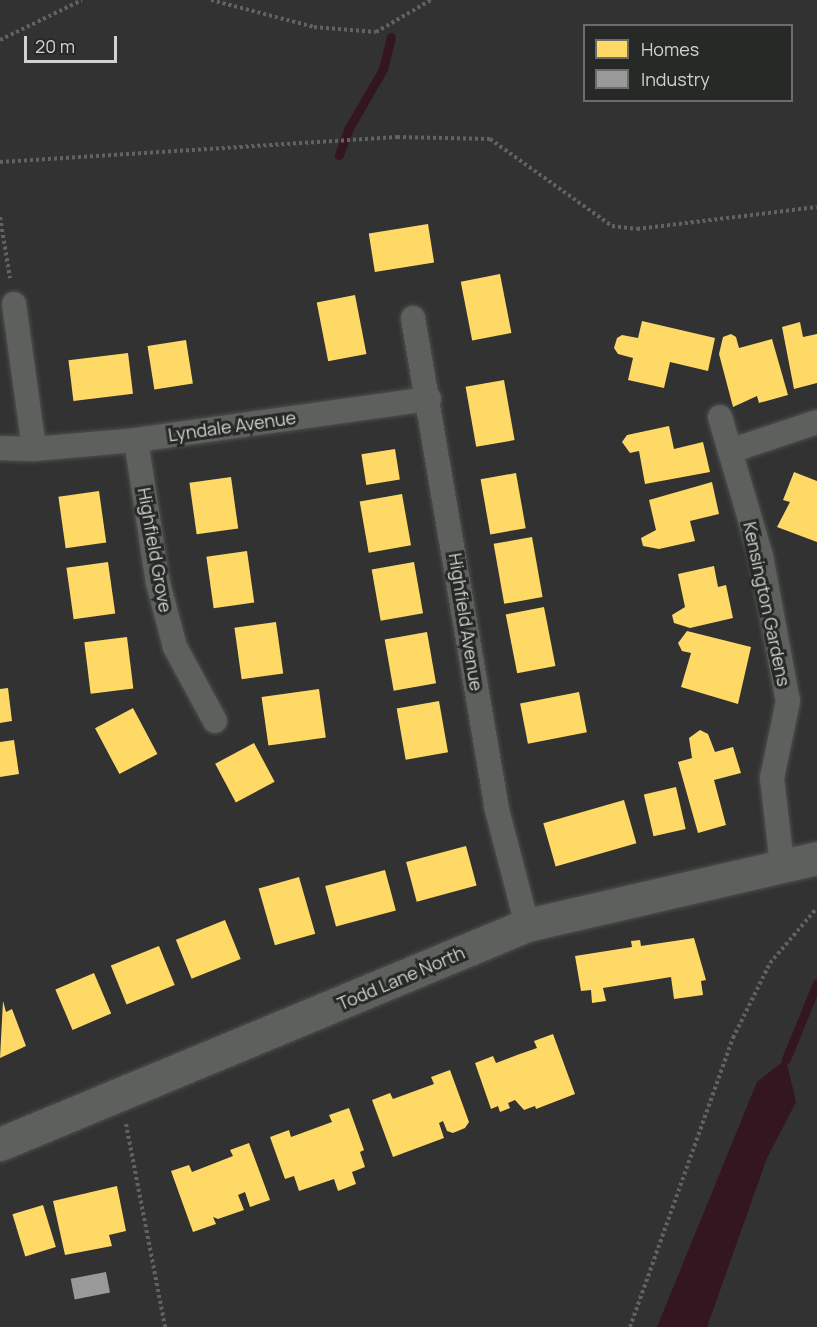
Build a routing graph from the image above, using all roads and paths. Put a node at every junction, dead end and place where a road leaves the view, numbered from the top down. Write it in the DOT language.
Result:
graph roads {
  1 [pos="82,0"];
  2 [pos="211,0"];
  3 [pos="431,0"];
  4 [pos="0,40"];
  5 [pos="0,162"];
  6 [pos="817,207"];
  7 [pos="0,217"];
  8 [pos="14,304"];
  9 [pos="413,318"];
  10 [pos="429,399"];
  11 [pos="720,417"];
  12 [pos="817,422"];
  13 [pos="136,440"];
  14 [pos="0,448"];
  15 [pos="34,449"];
  16 [pos="730,451"];
  17 [pos="215,721"];
  18 [pos="817,858"];
  19 [pos="782,864"];
  20 [pos="817,908"];
  21 [pos="527,925"];
  22 [pos="120,1097"];
  23 [pos="0,1144"];
  24 [pos="165,1327"];
  25 [pos="630,1327"];
  1 -- 4 [label="path"];
  2 -- 3 [label="path"];
  5 -- 6 [label="path"];
  7 -- 8 [label="path"];
  8 -- 15 [label="street"];
  9 -- 10 [label="street, Highfield Avenue"];
  10 -- 13 [label="street, Lyndale Avenue"];
  10 -- 21 [label="street, Highfield Avenue"];
  11 -- 16 [label="street, Kensington Gardens"];
  12 -- 16 [label="street"];
  13 -- 15 [label="street, Lyndale Avenue"];
  13 -- 17 [label="street, Highfield Grove"];
  14 -- 15 [label="street, Lyndale Avenue"];
  16 -- 19 [label="street, Kensington Gardens"];
  18 -- 19 [label="street, Todd Lane North"];
  19 -- 21 [label="street, Todd Lane North"];
  20 -- 25 [label="path"];
  21 -- 22 [label="street, Todd Lane North"];
  22 -- 23 [label="street, Todd Lane North"];
  22 -- 24 [label="path"];
}
